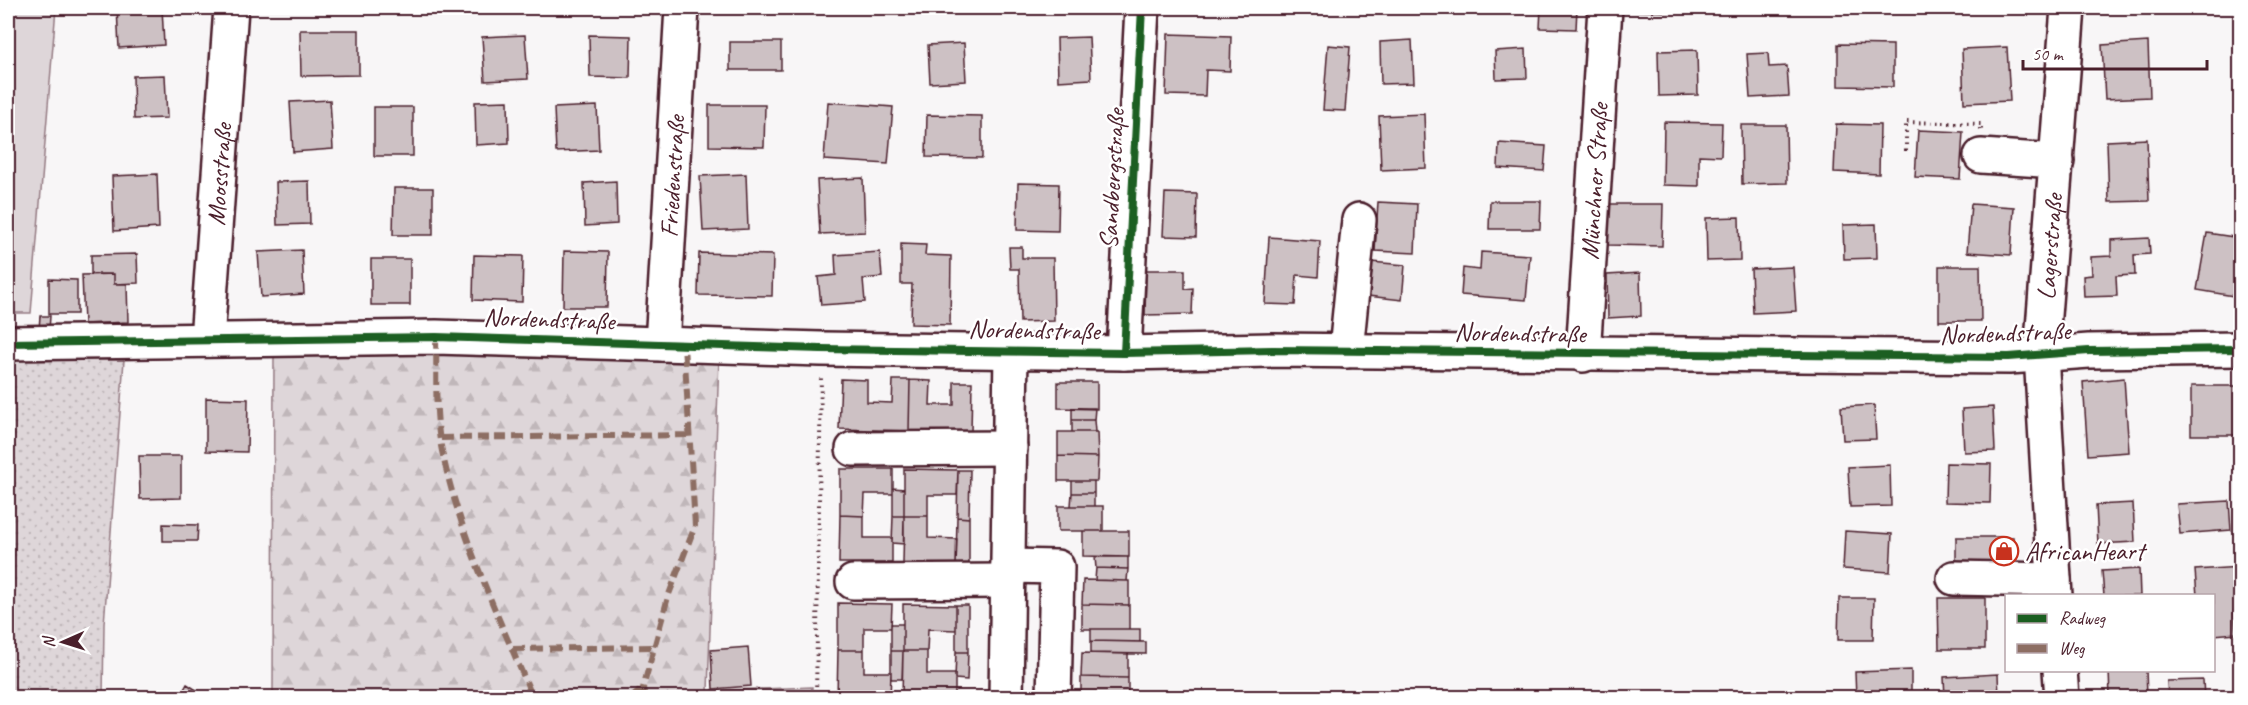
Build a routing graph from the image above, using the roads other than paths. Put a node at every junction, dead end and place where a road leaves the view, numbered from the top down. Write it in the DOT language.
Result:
graph roads {
  1 [pos="231,8"];
  2 [pos="682,8"];
  3 [pos="1142,8"];
  4 [pos="1605,8"];
  5 [pos="2068,8"];
  6 [pos="1981,156"];
  7 [pos="2057,161"];
  8 [pos="1359,220"];
  9 [pos="207,340"];
  10 [pos="8,343"];
  11 [pos="662,344"];
  12 [pos="2241,349"];
  13 [pos="1011,351"];
  14 [pos="1346,351"];
  15 [pos="1124,353"];
  16 [pos="2041,354"];
  17 [pos="1583,355"];
  18 [pos="853,448"];
  19 [pos="1010,448"];
  20 [pos="1008,574"];
  21 [pos="1954,578"];
  22 [pos="853,582"];
  23 [pos="2055,587"];
  24 [pos="2060,672"];
  25 [pos="1006,698"];
  26 [pos="1054,698"];
  27 [pos="2061,698"];
  1 -- 9 [label="street, Moosstraße"];
  2 -- 11 [label="street, Friedenstraße"];
  3 -- 15 [label="street, Sandbergstraße"];
  4 -- 17 [label="street, Münchner Straße"];
  5 -- 7 [label="street, Lagerstraße"];
  6 -- 7 [label="street"];
  7 -- 16 [label="street, Lagerstraße"];
  8 -- 14 [label="street"];
  9 -- 10 [label="street, Nordendstraße"];
  9 -- 11 [label="street, Nordendstraße"];
  11 -- 13 [label="street, Nordendstraße"];
  12 -- 16 [label="street, Nordendstraße"];
  13 -- 15 [label="street, Nordendstraße"];
  13 -- 19 [label="street"];
  14 -- 15 [label="street, Nordendstraße"];
  14 -- 17 [label="street, Nordendstraße"];
  16 -- 17 [label="street, Nordendstraße"];
  16 -- 23 [label="street, Lagerstraße"];
  18 -- 19 [label="street"];
  19 -- 20 [label="street"];
  20 -- 22 [label="street"];
  20 -- 25 [label="street"];
  20 -- 26 [label="street"];
  21 -- 23 [label="street"];
  24 -- 27 [label="street"];
}
